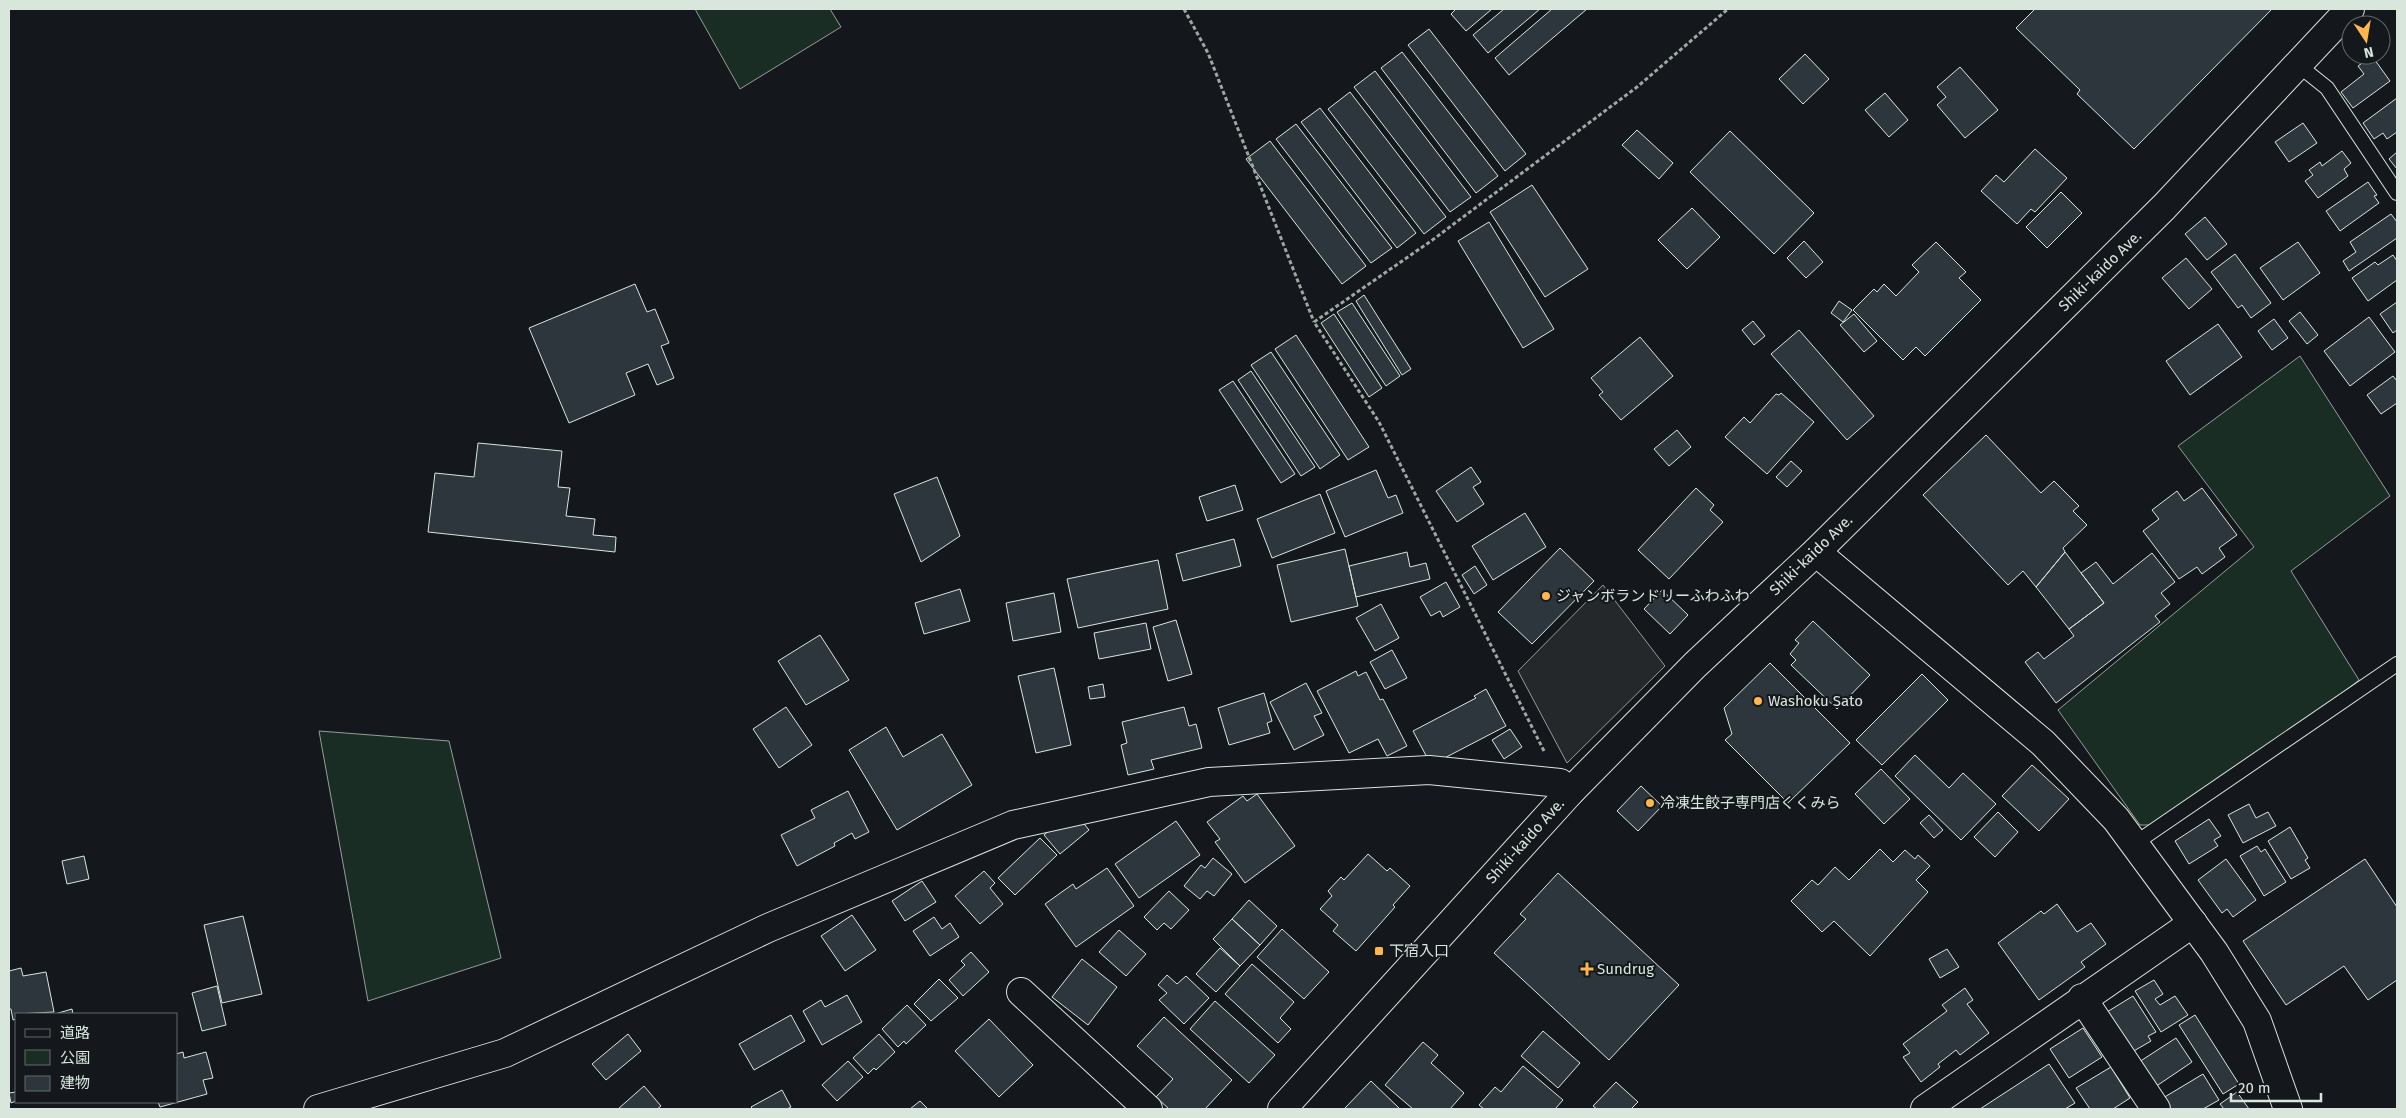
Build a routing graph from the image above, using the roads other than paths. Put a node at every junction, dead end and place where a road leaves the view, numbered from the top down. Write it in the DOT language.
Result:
graph roads {
  1 [pos="2350,9"];
  2 [pos="2297,64"];
  3 [pos="2397,193"];
  4 [pos="1816,552"];
  5 [pos="2397,664"];
  6 [pos="1565,788"];
  7 [pos="2134,844"];
  8 [pos="2193,924"];
  9 [pos="1021,992"];
  10 [pos="2082,998"];
  11 [pos="318,1109"];
  12 [pos="1148,1109"];
  13 [pos="1282,1109"];
  14 [pos="1925,1109"];
  15 [pos="2156,1109"];
  16 [pos="2288,1109"];
  1 -- 2 [label="street, Shiki-kaido Ave."];
  2 -- 3 [label="lane"];
  2 -- 4 [label="street, Shiki-kaido Ave."];
  4 -- 6 [label="street, Shiki-kaido Ave."];
  4 -- 7 [label="street"];
  5 -- 7 [label="lane"];
  6 -- 11 [label="street"];
  6 -- 13 [label="street, Shiki-kaido Ave."];
  7 -- 8 [label="street"];
  8 -- 10 [label="street"];
  8 -- 16 [label="street"];
  9 -- 12 [label="street"];
  10 -- 14 [label="street"];
  10 -- 15 [label="street"];
}
